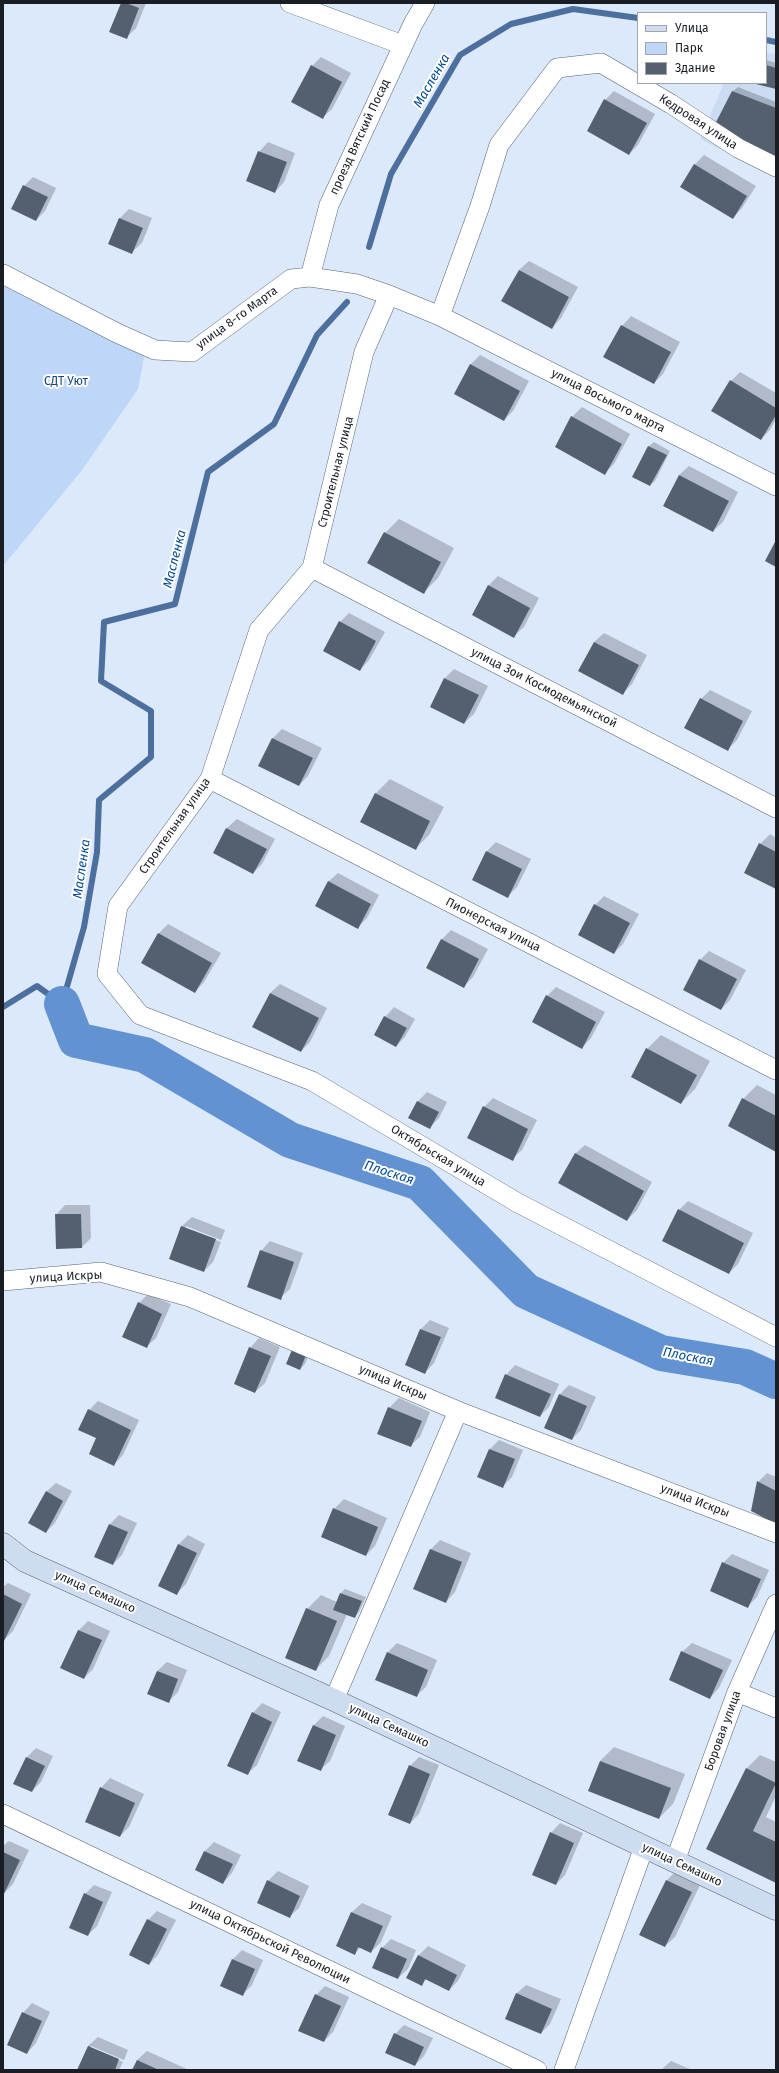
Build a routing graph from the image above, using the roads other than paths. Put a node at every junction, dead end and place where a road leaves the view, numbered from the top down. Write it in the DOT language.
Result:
graph roads {
  1 [pos="290,3"];
  2 [pos="425,3"];
  3 [pos="403,45"];
  4 [pos="776,167"];
  5 [pos="3,274"];
  6 [pos="310,277"];
  7 [pos="389,295"];
  8 [pos="440,316"];
  9 [pos="776,486"];
  10 [pos="312,568"];
  11 [pos="210,779"];
  12 [pos="776,808"];
  13 [pos="107,974"];
  14 [pos="776,1070"];
  15 [pos="3,1281"];
  16 [pos="776,1337"];
  17 [pos="458,1411"];
  18 [pos="776,1533"];
  19 [pos="3,1544"];
  20 [pos="776,1604"];
  21 [pos="737,1692"];
  22 [pos="334,1700"];
  23 [pos="776,1708"];
  24 [pos="3,1814"];
  25 [pos="644,1847"];
  26 [pos="675,1861"];
  27 [pos="776,1909"];
  28 [pos="537,2070"];
  29 [pos="564,2070"];
  1 -- 3 [label="street"];
  2 -- 3 [label="street, проезд Вятский Посад"];
  3 -- 6 [label="street, проезд Вятский Посад"];
  4 -- 8 [label="street, Кедровая улица"];
  5 -- 6 [label="street, улица 8-го Марта"];
  6 -- 7 [label="street, улица 8-го Марта"];
  7 -- 8 [label="street"];
  7 -- 10 [label="street, Строительная улица"];
  8 -- 9 [label="street, улица Восьмого марта"];
  10 -- 11 [label="street, Строительная улица"];
  10 -- 12 [label="street, улица Зои Космодемьянской"];
  11 -- 13 [label="street, Строительная улица"];
  11 -- 14 [label="street, Пионерская улица"];
  13 -- 16 [label="street, Октябрьская улица"];
  15 -- 17 [label="street, улица Искры"];
  17 -- 18 [label="street, улица Искры"];
  17 -- 22 [label="street"];
  19 -- 22 [label="main road, улица Семашко"];
  20 -- 21 [label="street, Боровая улица"];
  21 -- 23 [label="street"];
  21 -- 26 [label="street, Боровая улица"];
  22 -- 25 [label="main road, улица Семашко"];
  24 -- 28 [label="street, улица Октябрьской Революции"];
  25 -- 26 [label="main road, улица Семашко"];
  25 -- 29 [label="street"];
  26 -- 27 [label="main road, улица Семашко"];
}
